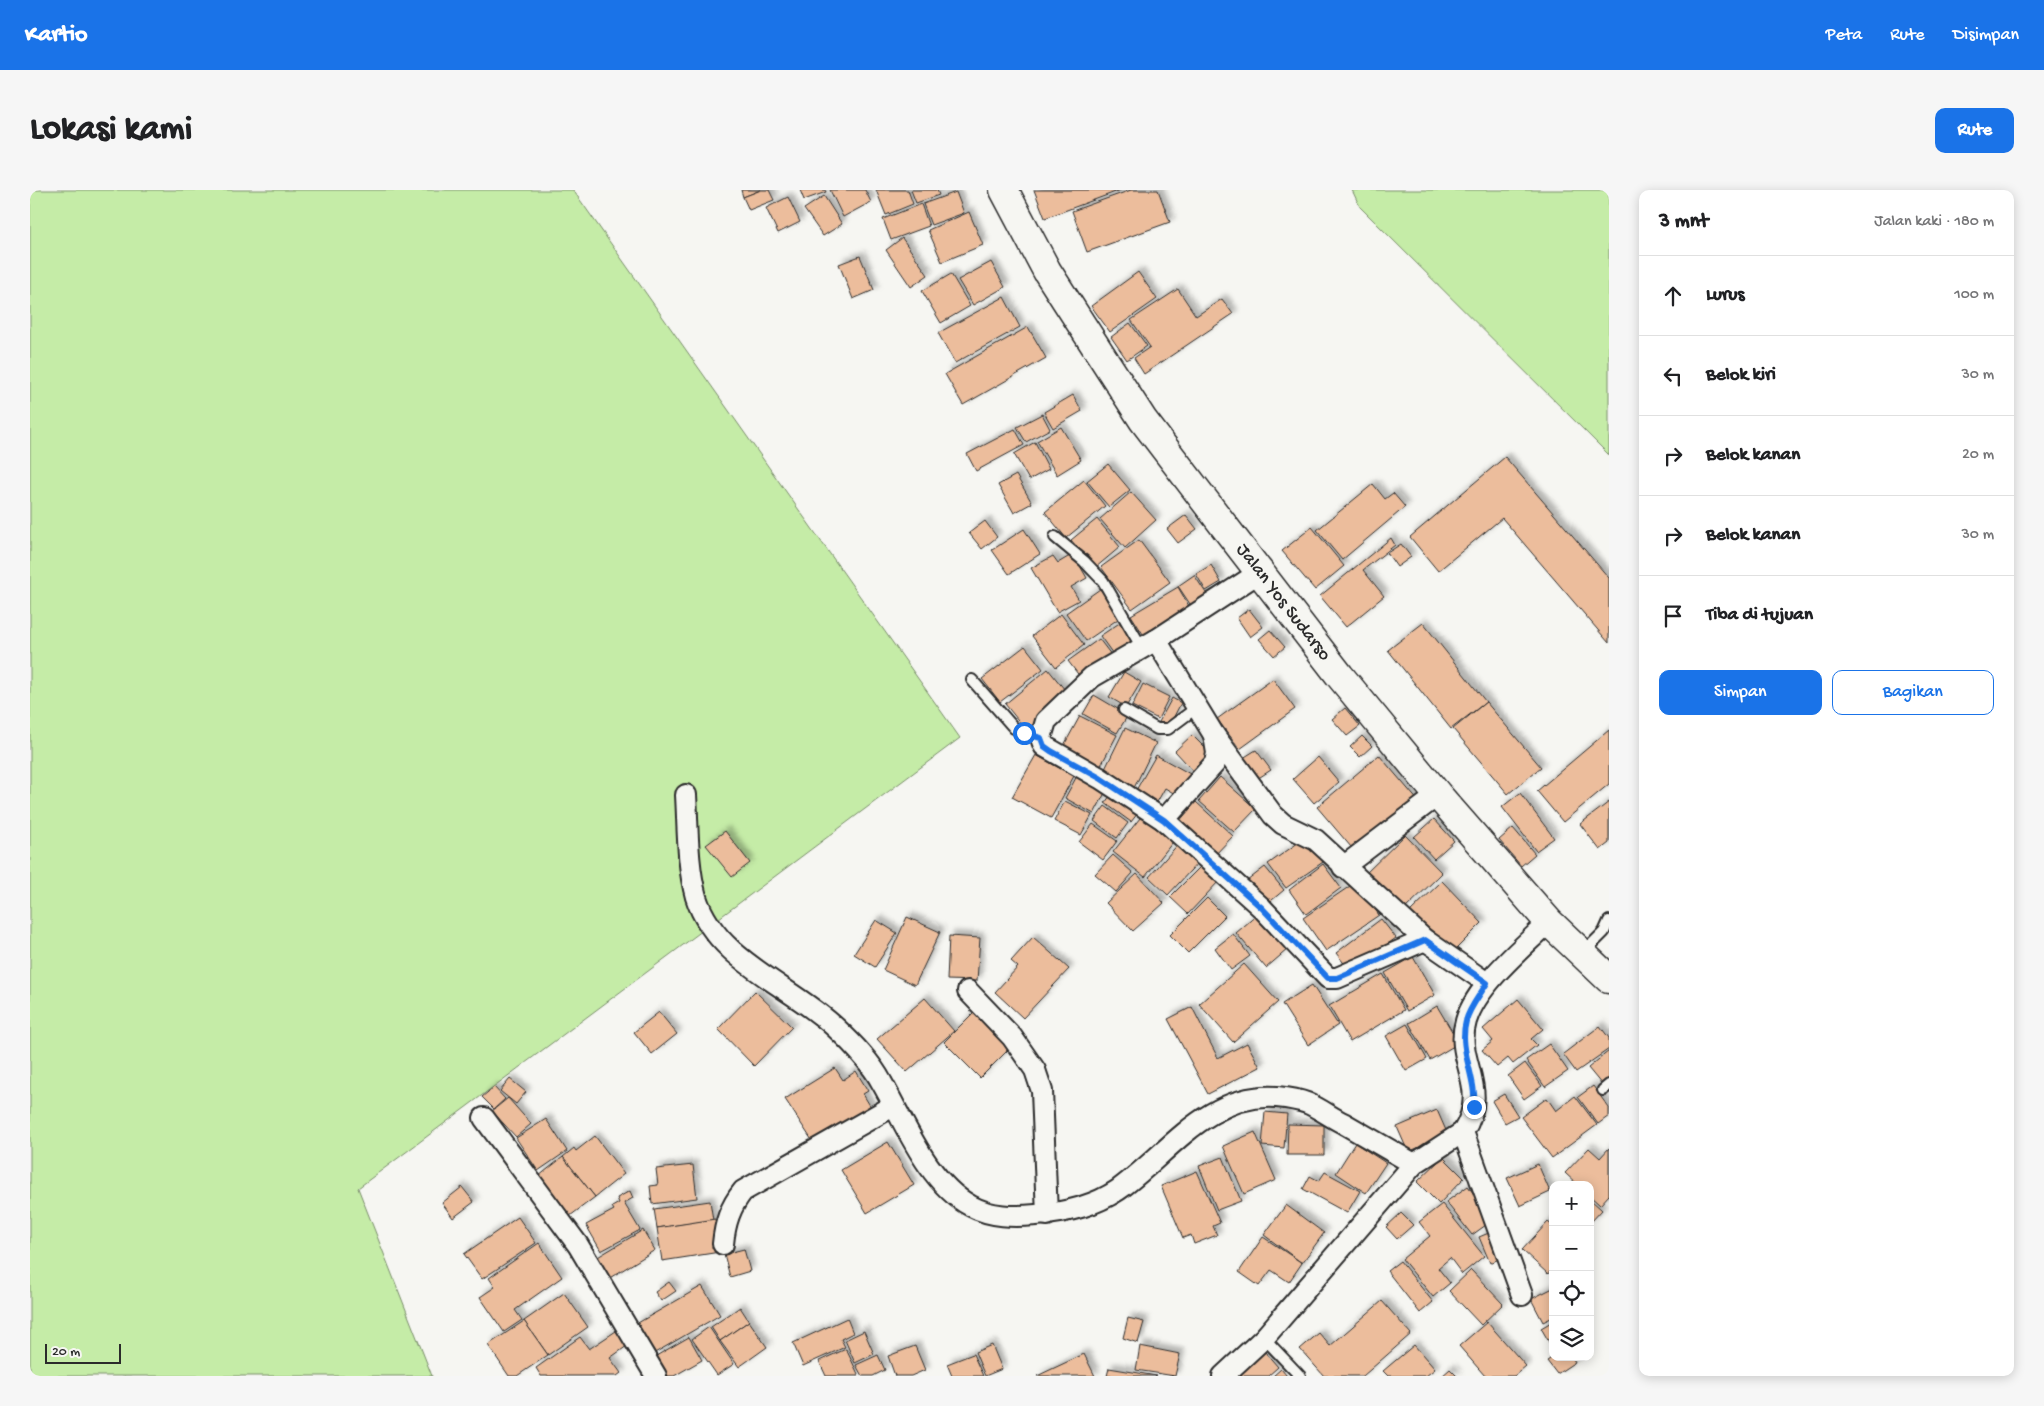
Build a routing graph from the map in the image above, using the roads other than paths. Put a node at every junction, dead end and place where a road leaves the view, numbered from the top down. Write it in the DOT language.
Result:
graph roads {
  1 [pos="1004,190"];
  2 [pos="1055,537"];
  3 [pos="1260,572"];
  4 [pos="1149,644"];
  5 [pos="972,680"];
  6 [pos="1196,708"];
  7 [pos="1124,710"];
  8 [pos="1214,736"];
  9 [pos="1041,738"];
  10 [pos="686,795"];
  11 [pos="1438,795"];
  12 [pos="1164,820"];
  13 [pos="1343,866"];
  14 [pos="1609,921"];
  15 [pos="1549,922"];
  16 [pos="1425,940"];
  17 [pos="1582,953"];
  18 [pos="1609,980"];
  19 [pos="1487,983"];
  20 [pos="968,991"];
  21 [pos="893,1106"];
  22 [pos="484,1118"];
  23 [pos="1463,1132"];
  24 [pos="1414,1164"];
  25 [pos="1047,1214"];
  26 [pos="723,1244"];
  27 [pos="1522,1295"];
  28 [pos="1264,1338"];
  29 [pos="656,1376"];
  30 [pos="1223,1376"];
  31 [pos="1300,1376"];
  1 -- 3 [label="highway, Jalan Yos Sudarso"];
  2 -- 4 [label="lane"];
  3 -- 4 [label="street"];
  3 -- 11 [label="highway, Jalan Yos Sudarso"];
  4 -- 6 [label="street"];
  4 -- 9 [label="street"];
  5 -- 9 [label="lane"];
  6 -- 7 [label="lane"];
  6 -- 8 [label="street"];
  8 -- 12 [label="street"];
  8 -- 13 [label="street"];
  9 -- 12 [label="street"];
  10 -- 21 [label="street"];
  11 -- 13 [label="street"];
  11 -- 15 [label="highway, Jalan Yos Sudarso"];
  12 -- 16 [label="street"];
  13 -- 16 [label="street"];
  14 -- 17 [label="lane"];
  15 -- 17 [label="highway, Jalan Yos Sudarso"];
  15 -- 19 [label="street"];
  16 -- 19 [label="street"];
  17 -- 18 [label="highway, Jalan Yos Sudarso"];
  19 -- 23 [label="street"];
  20 -- 25 [label="street"];
  21 -- 25 [label="street"];
  21 -- 26 [label="street"];
  22 -- 29 [label="street"];
  23 -- 24 [label="street"];
  23 -- 27 [label="street"];
  24 -- 25 [label="street"];
  24 -- 28 [label="street"];
  28 -- 30 [label="street"];
  28 -- 31 [label="lane"];
}
